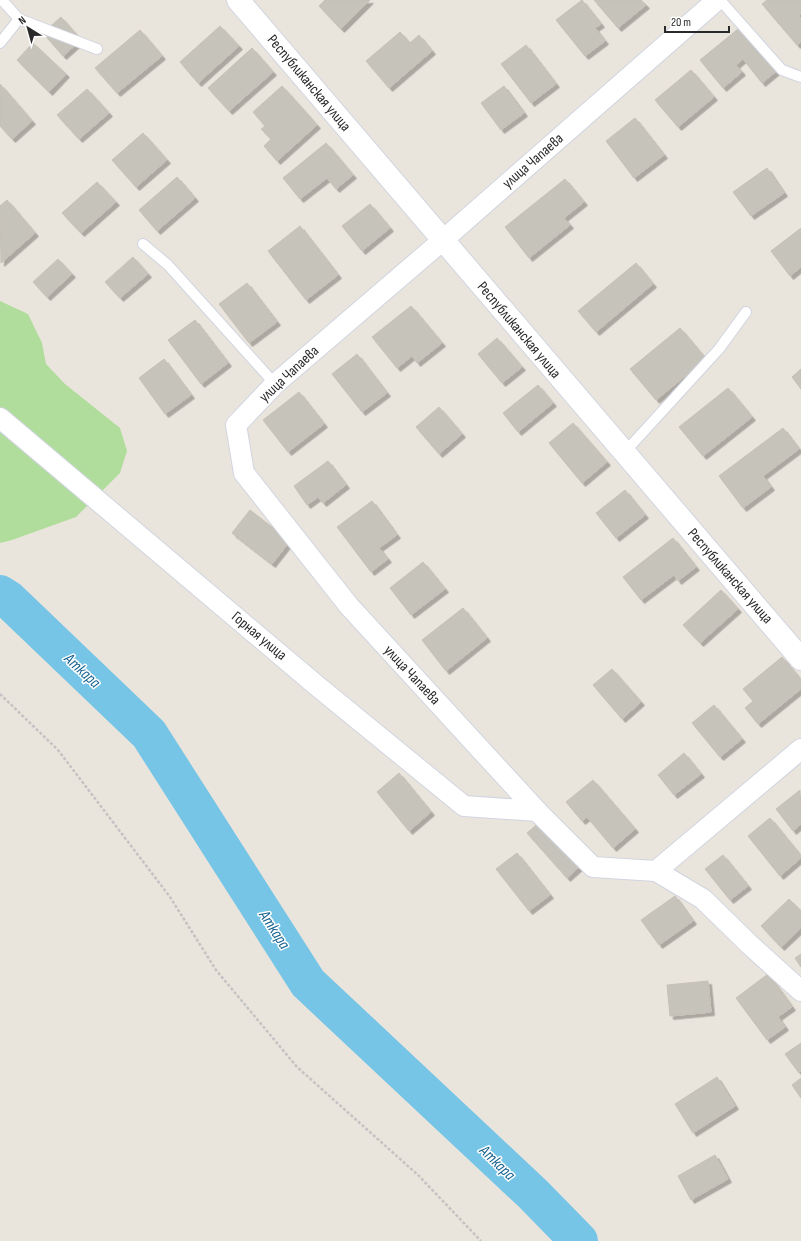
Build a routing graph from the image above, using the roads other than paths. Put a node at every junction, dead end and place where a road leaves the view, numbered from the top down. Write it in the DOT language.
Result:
graph roads {
  1 [pos="2,0"];
  2 [pos="238,0"];
  3 [pos="718,0"];
  4 [pos="19,19"];
  5 [pos="0,43"];
  6 [pos="97,49"];
  7 [pos="801,77"];
  8 [pos="443,240"];
  9 [pos="143,244"];
  10 [pos="746,312"];
  11 [pos="275,384"];
  12 [pos="0,418"];
  13 [pos="624,453"];
  14 [pos="801,659"];
  15 [pos="801,749"];
  16 [pos="537,811"];
  17 [pos="656,871"];
  18 [pos="801,991"];
  1 -- 4 [label="lane"];
  2 -- 8 [label="street, Республиканская улица"];
  3 -- 7 [label="lane"];
  3 -- 8 [label="street, улица Чапаева"];
  4 -- 5 [label="lane"];
  4 -- 6 [label="lane"];
  8 -- 11 [label="street, улица Чапаева"];
  8 -- 13 [label="street, Республиканская улица"];
  9 -- 11 [label="lane"];
  10 -- 13 [label="lane"];
  11 -- 16 [label="street, улица Чапаева"];
  12 -- 16 [label="street, Горная улица"];
  13 -- 14 [label="street, Республиканская улица"];
  15 -- 17 [label="street"];
  16 -- 17 [label="street"];
  17 -- 18 [label="street"];
}
